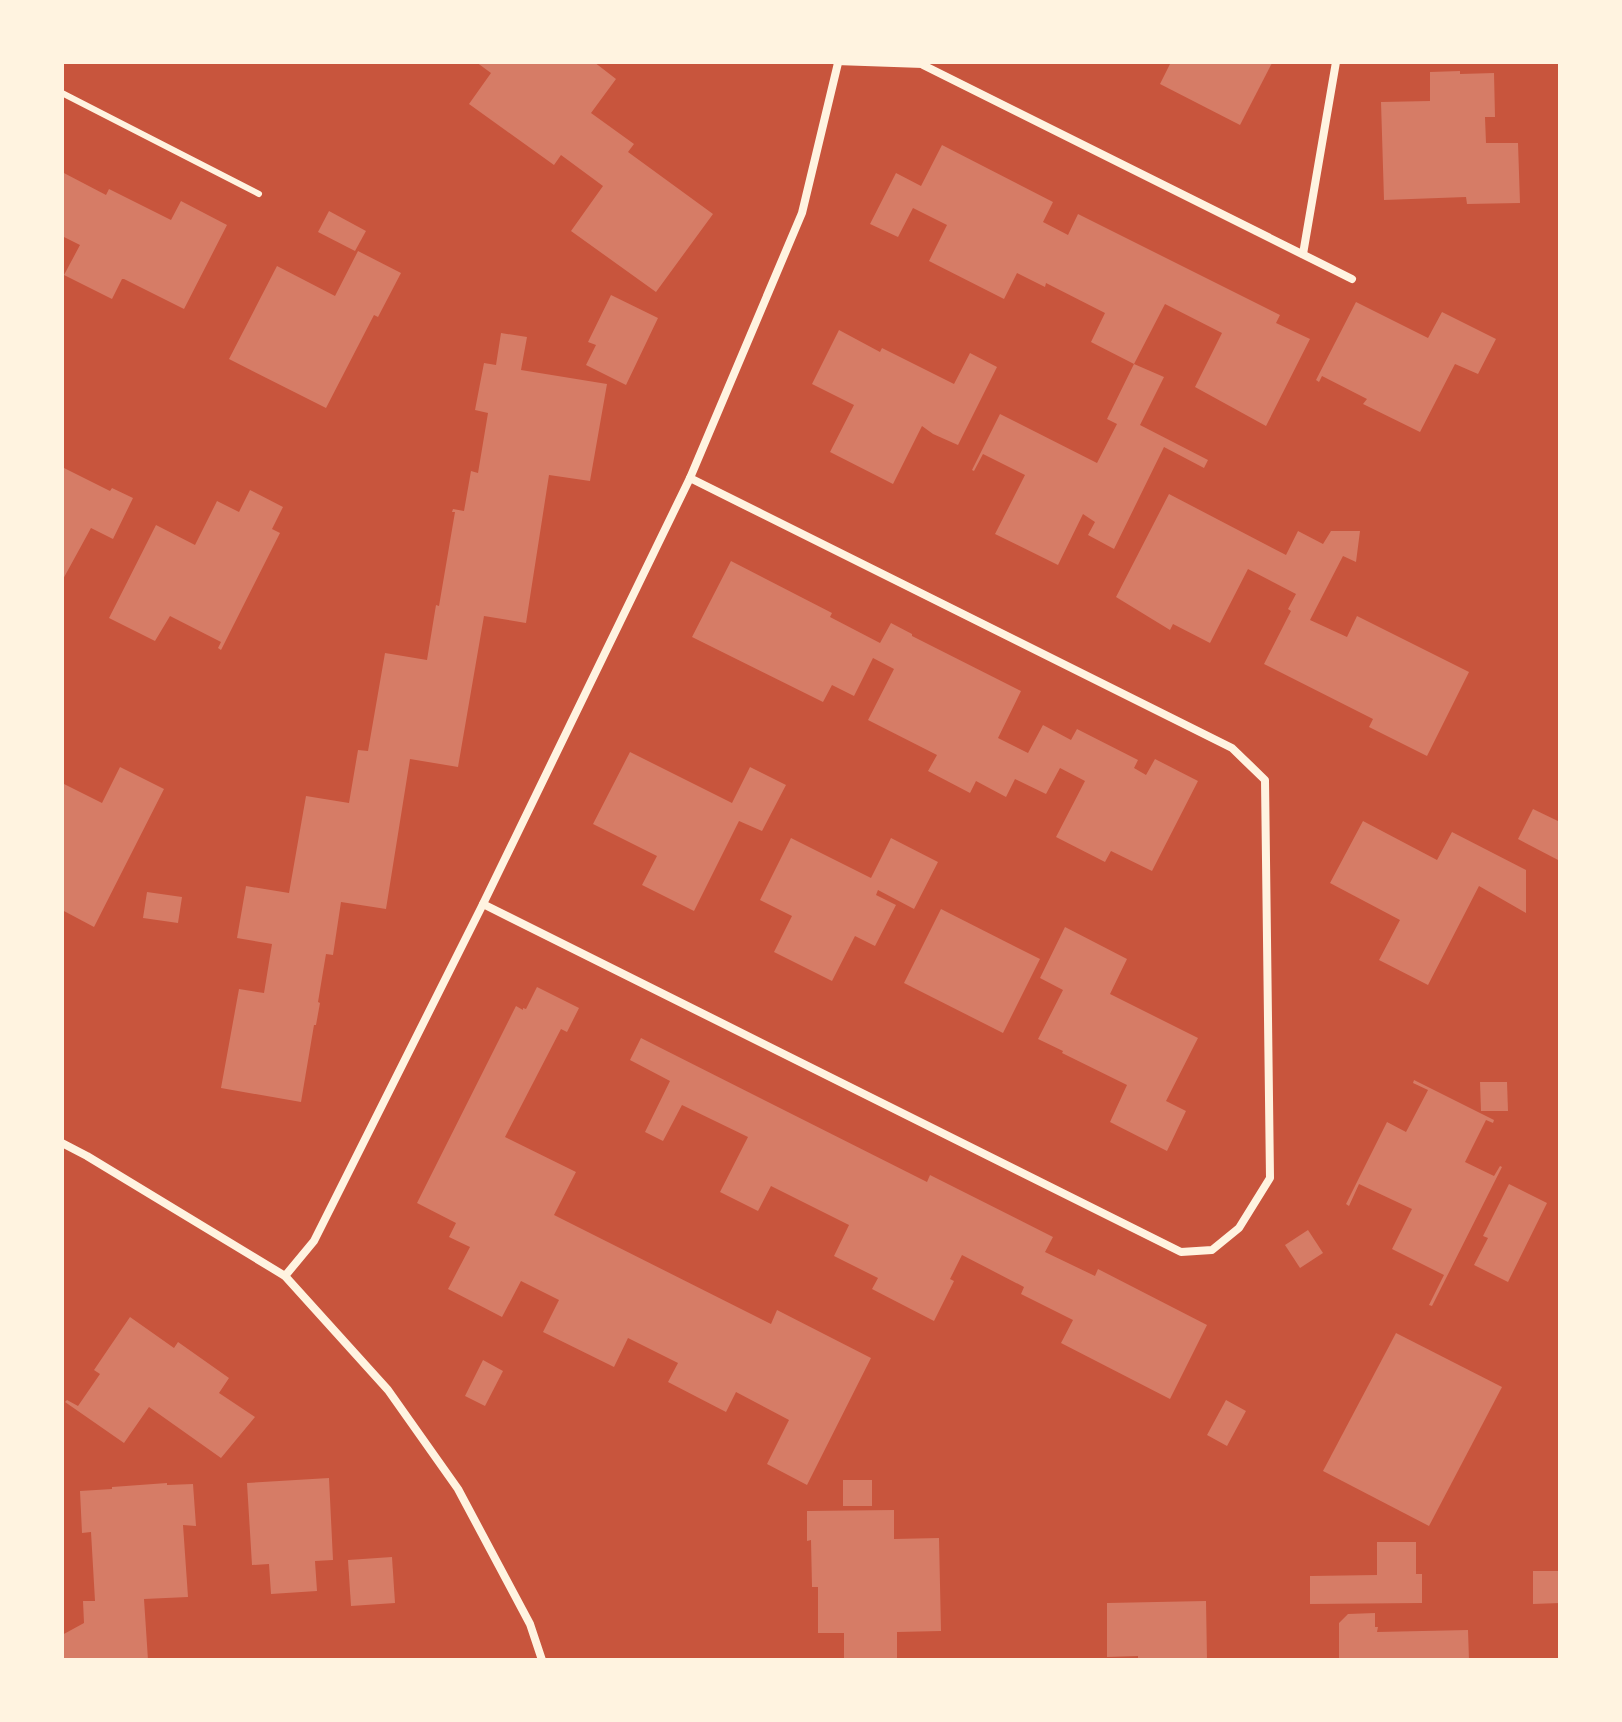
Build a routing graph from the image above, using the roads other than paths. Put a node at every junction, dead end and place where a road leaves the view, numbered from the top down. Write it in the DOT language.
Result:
graph roads {
  1 [pos="837,62"];
  2 [pos="1336,62"];
  3 [pos="924,64"];
  4 [pos="62,93"];
  5 [pos="259,194"];
  6 [pos="1303,254"];
  7 [pos="1352,279"];
  8 [pos="690,478"];
  9 [pos="483,904"];
  10 [pos="62,1143"];
  11 [pos="285,1276"];
  12 [pos="542,1660"];
  1 -- 3 [label="lane"];
  1 -- 8 [label="street"];
  2 -- 6 [label="street"];
  3 -- 6 [label="street"];
  4 -- 5 [label="lane"];
  6 -- 7 [label="street"];
  8 -- 9 [label="street"];
  8 -- 9 [label="street"];
  9 -- 11 [label="street"];
  10 -- 11 [label="street"];
  11 -- 12 [label="street"];
}
